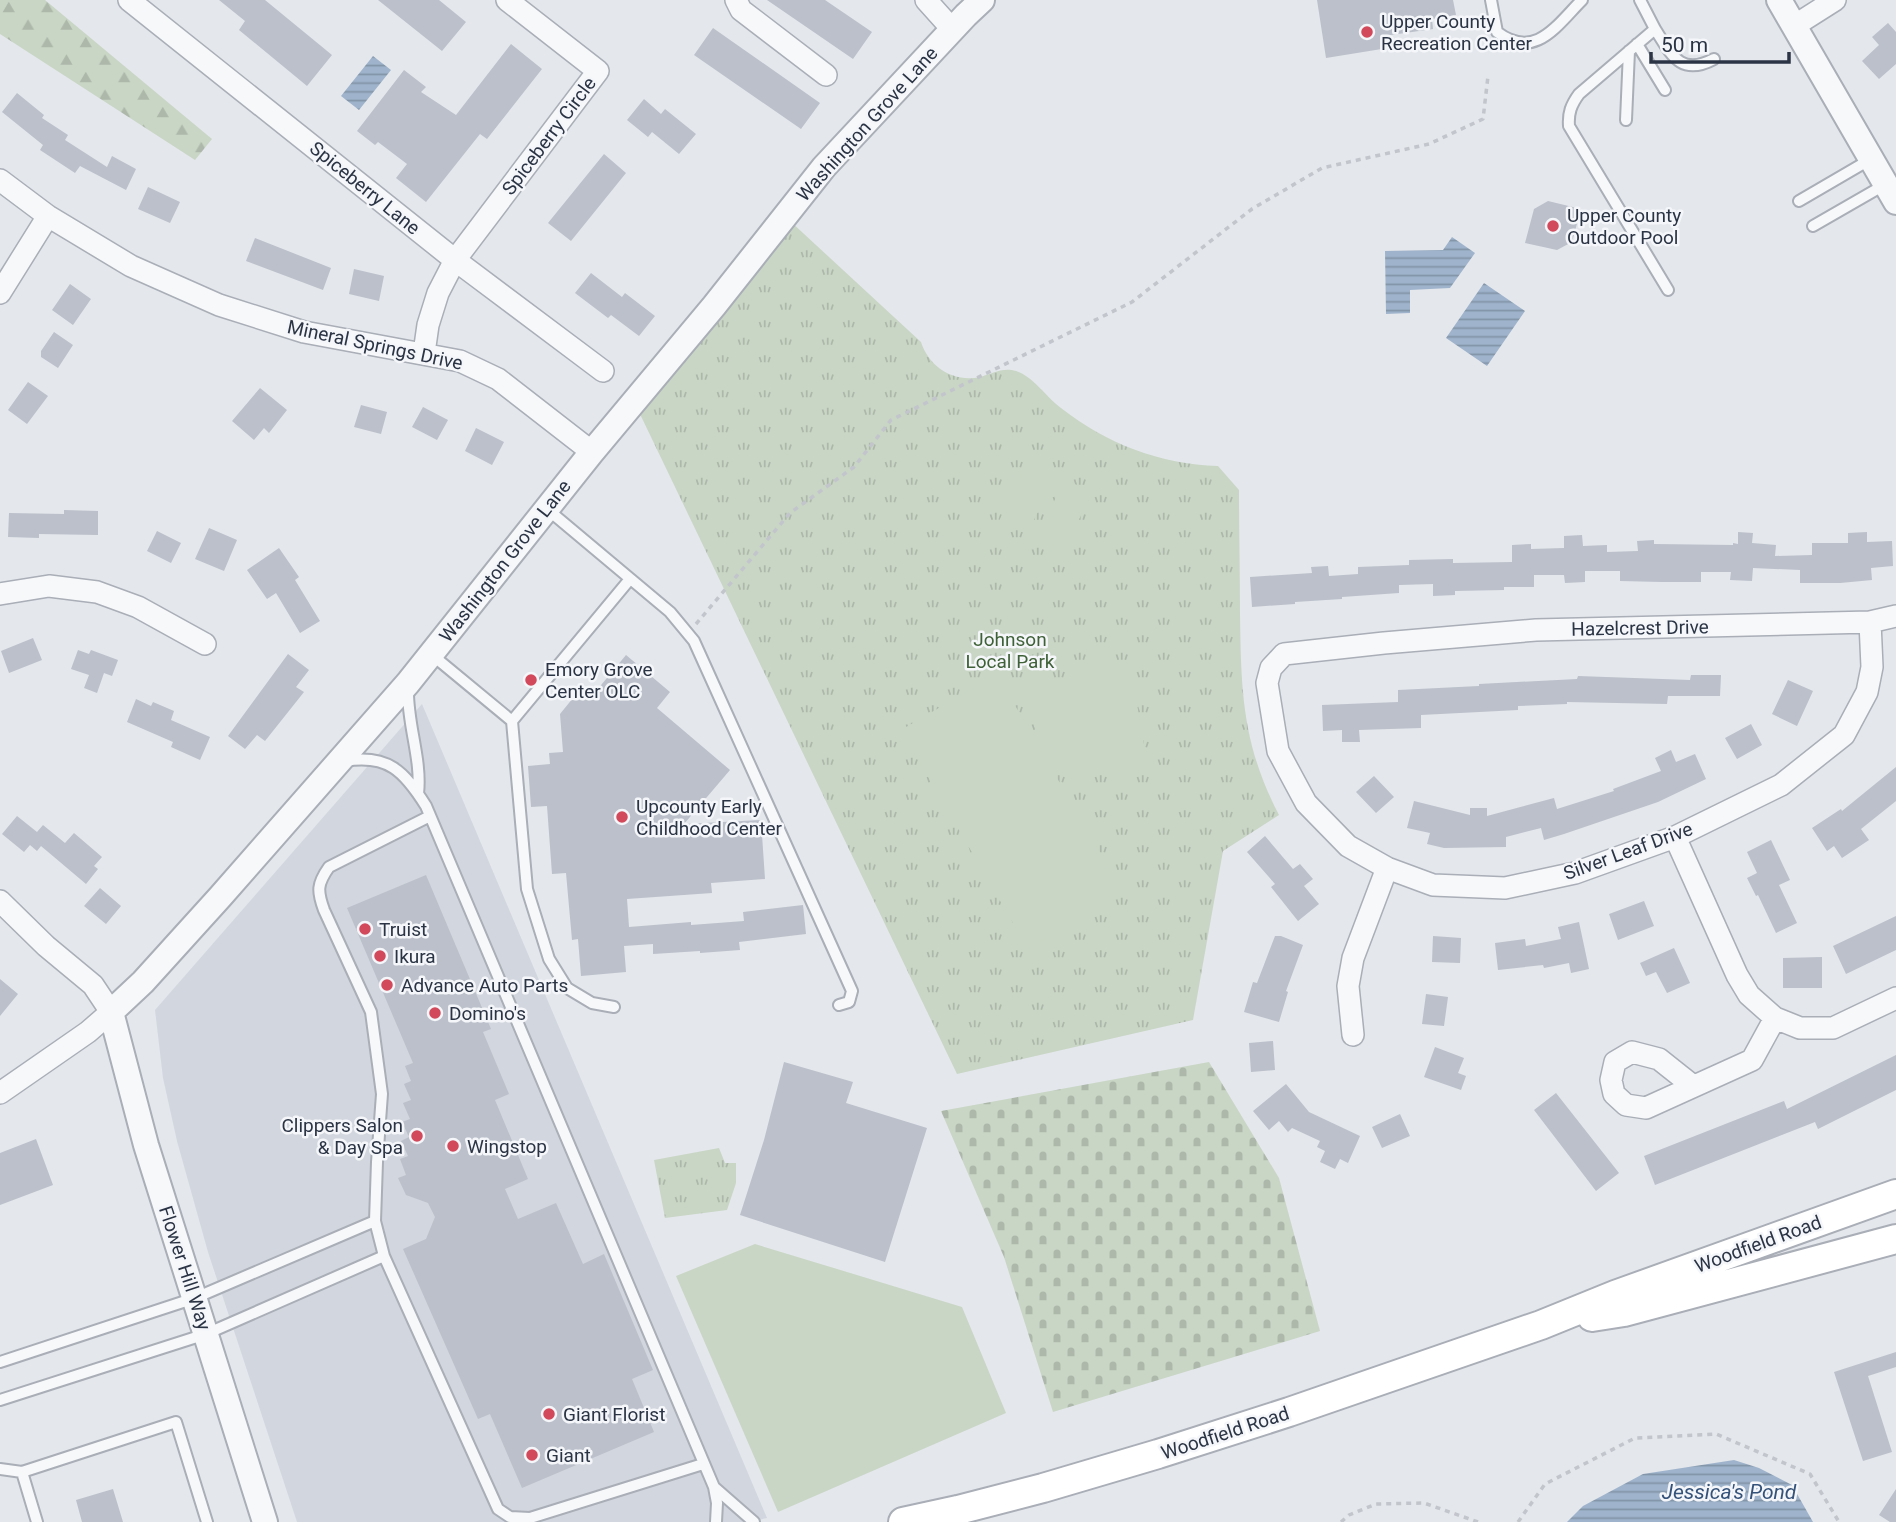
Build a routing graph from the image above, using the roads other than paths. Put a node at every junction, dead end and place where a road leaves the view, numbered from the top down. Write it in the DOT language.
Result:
graph roads {
  1 [pos="129,0"];
  2 [pos="507,0"];
  3 [pos="736,0"];
  4 [pos="926,0"];
  5 [pos="982,0"];
  6 [pos="1491,0"];
  7 [pos="1582,0"];
  8 [pos="1640,0"];
  9 [pos="1779,0"];
  10 [pos="1835,0"];
  11 [pos="1794,26"];
  12 [pos="952,29"];
  13 [pos="1655,29"];
  14 [pos="1633,47"];
  15 [pos="1714,59"];
  16 [pos="826,75"];
  17 [pos="1665,90"];
  18 [pos="1626,120"];
  19 [pos="1871,159"];
  20 [pos="0,180"];
  21 [pos="1891,193"];
  22 [pos="1799,201"];
  23 [pos="48,216"];
  24 [pos="1814,226"];
  25 [pos="455,260"];
  26 [pos="1668,290"];
  27 [pos="0,293"];
  28 [pos="424,353"];
  29 [pos="603,371"];
  30 [pos="592,452"];
  31 [pos="547,509"];
  32 [pos="630,579"];
  33 [pos="0,594"];
  34 [pos="1896,616"];
  35 [pos="1870,622"];
  36 [pos="1384,643"];
  37 [pos="205,644"];
  38 [pos="431,654"];
  39 [pos="408,683"];
  40 [pos="512,721"];
  41 [pos="340,761"];
  42 [pos="418,794"];
  43 [pos="430,816"];
  44 [pos="1675,838"];
  45 [pos="1387,868"];
  46 [pos="0,901"];
  47 [pos="1896,998"];
  48 [pos="839,1005"];
  49 [pos="614,1007"];
  50 [pos="111,1012"];
  51 [pos="1775,1018"];
  52 [pos="1353,1035"];
  53 [pos="1693,1086"];
  54 [pos="0,1093"];
  55 [pos="1896,1194"];
  56 [pos="375,1221"];
  57 [pos="1896,1239"];
  58 [pos="384,1256"];
  59 [pos="195,1298"];
  60 [pos="1541,1325"];
  61 [pos="206,1334"];
  62 [pos="0,1362"];
  63 [pos="0,1400"];
  64 [pos="703,1464"];
  65 [pos="0,1469"];
  66 [pos="22,1472"];
  67 [pos="713,1487"];
  68 [pos="37,1522"];
  69 [pos="207,1522"];
  70 [pos="265,1522"];
  71 [pos="716,1522"];
  72 [pos="754,1522"];
  73 [pos="903,1522"];
  1 -- 25 [label="street, Spiceberry Lane"];
  2 -- 25 [label="street, Spiceberry Circle"];
  3 -- 16 [label="street"];
  4 -- 12 [label="street"];
  5 -- 12 [label="street, Washington Grove Lane"];
  6 -- 7 [label="lane"];
  8 -- 13 [label="lane"];
  9 -- 11 [label="street"];
  10 -- 11 [label="street"];
  11 -- 19 [label="street"];
  12 -- 30 [label="street, Washington Grove Lane"];
  13 -- 14 [label="lane"];
  13 -- 15 [label="lane"];
  14 -- 17 [label="lane"];
  14 -- 18 [label="lane"];
  14 -- 26 [label="lane"];
  19 -- 21 [label="street"];
  19 -- 22 [label="lane"];
  20 -- 23 [label="street, Mineral Springs Drive"];
  21 -- 24 [label="lane"];
  23 -- 27 [label="street"];
  23 -- 28 [label="street, Mineral Springs Drive"];
  25 -- 28 [label="street"];
  25 -- 29 [label="street, Spiceberry Lane"];
  28 -- 30 [label="street, Mineral Springs Drive"];
  30 -- 31 [label="street, Washington Grove Lane"];
  31 -- 32 [label="lane"];
  31 -- 38 [label="street, Washington Grove Lane"];
  32 -- 40 [label="lane"];
  32 -- 48 [label="lane"];
  33 -- 37 [label="street"];
  34 -- 35 [label="street, Hazelcrest Drive"];
  35 -- 36 [label="street, Hazelcrest Drive"];
  35 -- 44 [label="street, Silver Leaf Drive"];
  36 -- 45 [label="street, Silver Leaf Drive"];
  38 -- 39 [label="street, Washington Grove Lane"];
  38 -- 40 [label="lane"];
  39 -- 41 [label="street, Washington Grove Lane"];
  39 -- 42 [label="lane"];
  40 -- 49 [label="lane"];
  41 -- 42 [label="lane"];
  41 -- 50 [label="street, Washington Grove Lane"];
  42 -- 43 [label="lane"];
  43 -- 56 [label="lane"];
  43 -- 64 [label="lane"];
  44 -- 45 [label="street, Silver Leaf Drive"];
  44 -- 51 [label="street"];
  45 -- 52 [label="street"];
  46 -- 50 [label="street"];
  47 -- 51 [label="street"];
  50 -- 54 [label="street, Washington Grove Lane"];
  50 -- 59 [label="street, Flower Hill Way"];
  51 -- 53 [label="street"];
  55 -- 60 [label="main road, Woodfield Road"];
  56 -- 58 [label="lane"];
  56 -- 59 [label="lane"];
  57 -- 60 [label="main road, Woodfield Road"];
  58 -- 61 [label="lane"];
  58 -- 64 [label="lane"];
  59 -- 61 [label="street, Flower Hill Way"];
  59 -- 62 [label="lane"];
  60 -- 73 [label="main road, Woodfield Road"];
  61 -- 63 [label="lane"];
  61 -- 70 [label="street, Flower Hill Way"];
  64 -- 67 [label="lane"];
  65 -- 66 [label="lane"];
  66 -- 68 [label="lane"];
  66 -- 69 [label="lane"];
  67 -- 71 [label="lane"];
  67 -- 72 [label="lane"];
}
